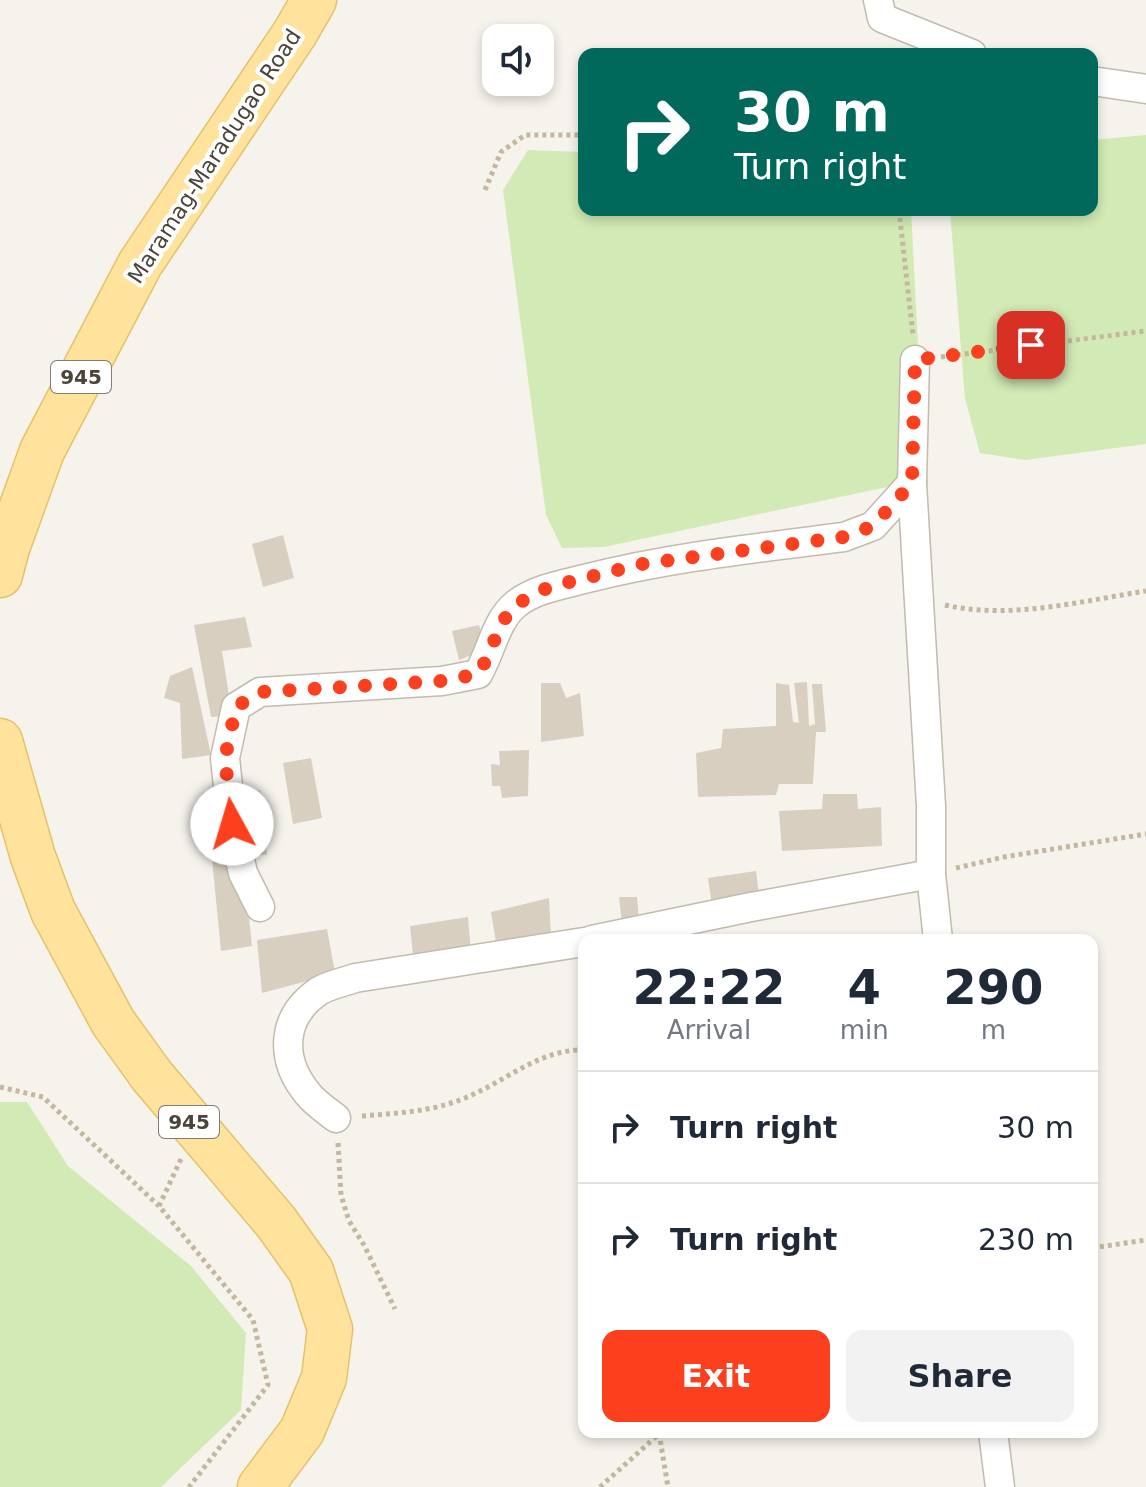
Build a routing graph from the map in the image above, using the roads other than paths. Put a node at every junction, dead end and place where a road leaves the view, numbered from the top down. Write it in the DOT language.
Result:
graph roads {
  1 [pos="314,0"];
  2 [pos="878,0"];
  3 [pos="957,48"];
  4 [pos="1098,82"];
  5 [pos="1146,89"];
  6 [pos="915,360"];
  7 [pos="912,483"];
  8 [pos="0,575"];
  9 [pos="0,741"];
  10 [pos="931,874"];
  11 [pos="260,907"];
  12 [pos="621,934"];
  13 [pos="937,934"];
  14 [pos="578,943"];
  15 [pos="336,1118"];
  16 [pos="994,1438"];
  17 [pos="260,1487"];
  18 [pos="1000,1487"];
  1 -- 8 [label="main road, Maramag-Maradugao Road / 945"];
  2 -- 3 [label="street"];
  4 -- 5 [label="street"];
  6 -- 7 [label="street"];
  7 -- 10 [label="street"];
  7 -- 11 [label="street"];
  9 -- 17 [label="main road, 945"];
  10 -- 12 [label="street"];
  10 -- 13 [label="street"];
  14 -- 15 [label="street"];
  16 -- 18 [label="street"];
}
